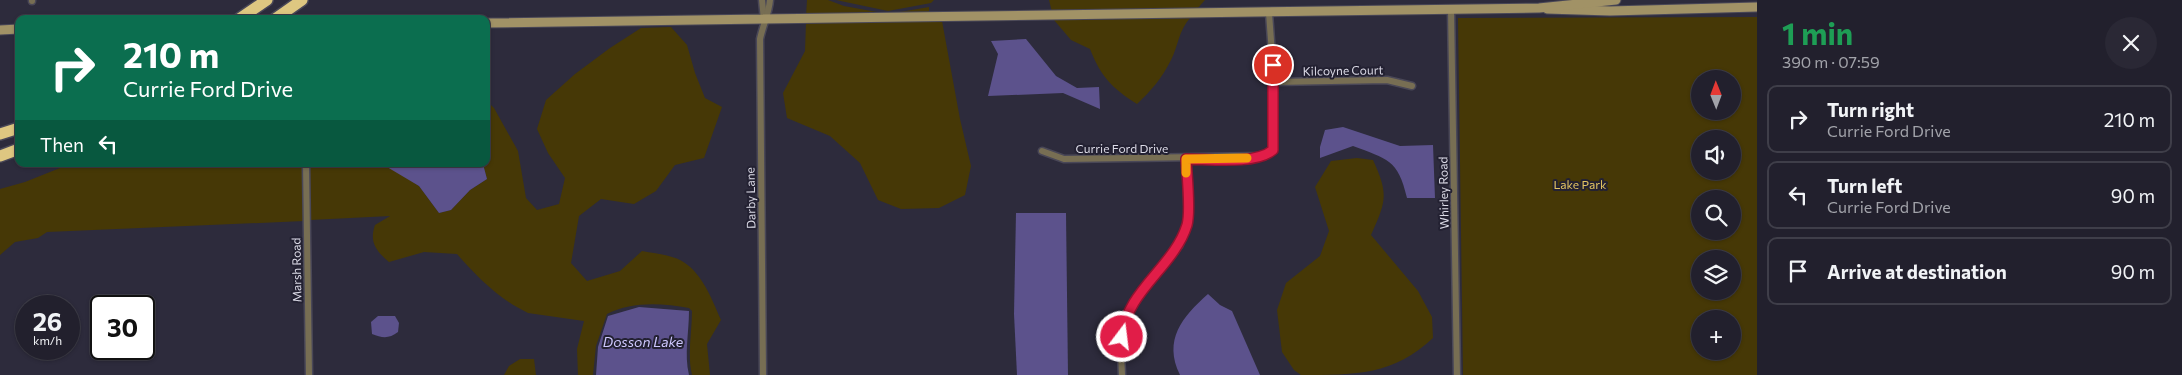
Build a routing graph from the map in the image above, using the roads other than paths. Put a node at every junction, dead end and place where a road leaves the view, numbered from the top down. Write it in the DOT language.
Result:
graph roads {
  1 [pos="267,0"];
  2 [pos="302,0"];
  3 [pos="762,0"];
  4 [pos="770,0"];
  5 [pos="1616,0"];
  6 [pos="1757,7"];
  7 [pos="1539,8"];
  8 [pos="1451,10"];
  9 [pos="1269,13"];
  10 [pos="245,15"];
  11 [pos="281,15"];
  12 [pos="764,20"];
  13 [pos="490,23"];
  14 [pos="15,29"];
  15 [pos="0,30"];
  16 [pos="1274,82"];
  17 [pos="1412,86"];
  18 [pos="15,129"];
  19 [pos="0,134"];
  20 [pos="15,150"];
  21 [pos="1042,151"];
  22 [pos="0,156"];
  23 [pos="1186,159"];
  24 [pos="306,167"];
  25 [pos="309,375"];
  26 [pos="763,375"];
  27 [pos="1122,375"];
  28 [pos="1456,375"];
  1 -- 10 [label="highway"];
  2 -- 11 [label="highway"];
  3 -- 12 [label="street"];
  4 -- 12 [label="street"];
  5 -- 7 [label="main road"];
  6 -- 7 [label="main road"];
  7 -- 8 [label="main road"];
  8 -- 9 [label="main road"];
  8 -- 28 [label="street, Whirley Road"];
  9 -- 12 [label="main road"];
  9 -- 16 [label="street, Currie Ford Drive"];
  12 -- 13 [label="main road"];
  12 -- 26 [label="street, Darby Lane"];
  14 -- 15 [label="main road"];
  16 -- 17 [label="street, Kilcoyne Court"];
  16 -- 23 [label="street, Currie Ford Drive"];
  18 -- 19 [label="highway"];
  20 -- 22 [label="highway"];
  21 -- 23 [label="street, Currie Ford Drive"];
  23 -- 27 [label="street"];
  24 -- 25 [label="street, Marsh Road"];
}
